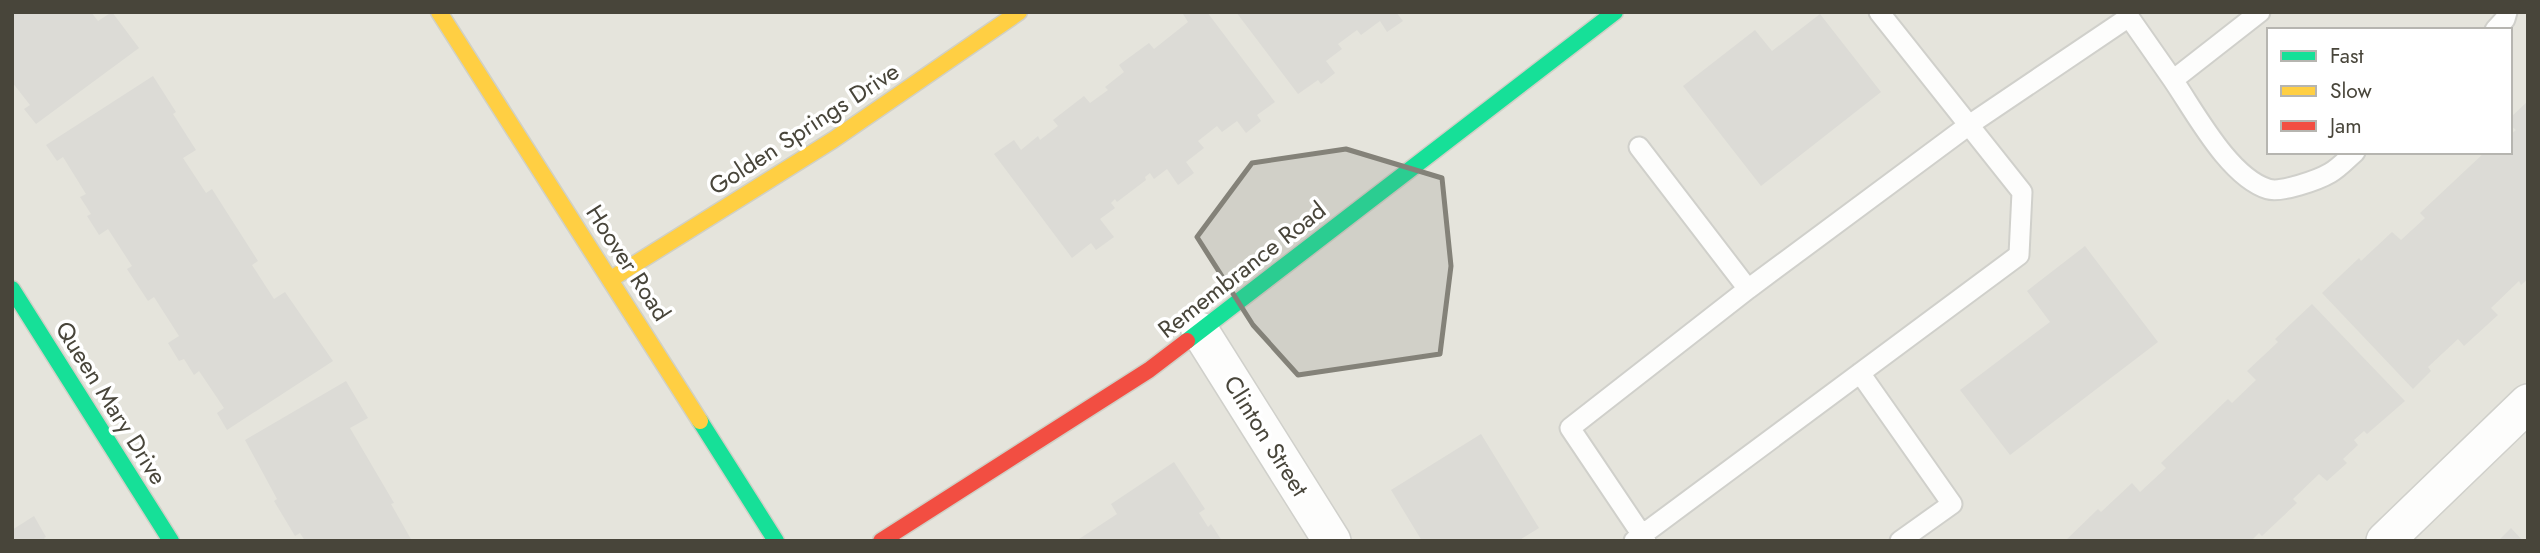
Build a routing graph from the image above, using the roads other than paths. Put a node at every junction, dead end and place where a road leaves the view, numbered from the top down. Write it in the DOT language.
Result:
graph roads {
  1 [pos="439,12"];
  2 [pos="1019,12"];
  3 [pos="1615,12"];
  4 [pos="1879,12"];
  5 [pos="2260,12"];
  6 [pos="2507,12"];
  7 [pos="2128,15"];
  8 [pos="2497,28"];
  9 [pos="2173,79"];
  10 [pos="1969,125"];
  11 [pos="1639,147"];
  12 [pos="2353,154"];
  13 [pos="611,279"];
  14 [pos="12,289"];
  15 [pos="1748,289"];
  16 [pos="1200,331"];
  17 [pos="1860,373"];
  18 [pos="2528,403"];
  19 [pos="1641,539"];
  20 [pos="171,541"];
  21 [pos="776,541"];
  22 [pos="881,541"];
  23 [pos="1332,541"];
  24 [pos="1900,541"];
  25 [pos="2385,541"];
  1 -- 13 [label="street, Hoover Road"];
  2 -- 13 [label="street, Golden Springs Drive"];
  3 -- 16 [label="street, Remembrance Road"];
  4 -- 10 [label="lane"];
  5 -- 9 [label="lane"];
  6 -- 8 [label="lane"];
  7 -- 9 [label="lane"];
  7 -- 10 [label="lane"];
  9 -- 12 [label="lane"];
  10 -- 15 [label="lane"];
  10 -- 17 [label="lane"];
  11 -- 15 [label="lane"];
  13 -- 21 [label="street, Hoover Road"];
  14 -- 20 [label="street, Queen Mary Drive"];
  15 -- 19 [label="lane"];
  16 -- 22 [label="street, Remembrance Road"];
  16 -- 23 [label="street, Clinton Street"];
  17 -- 19 [label="lane"];
  17 -- 24 [label="lane"];
  18 -- 25 [label="street"];
}
